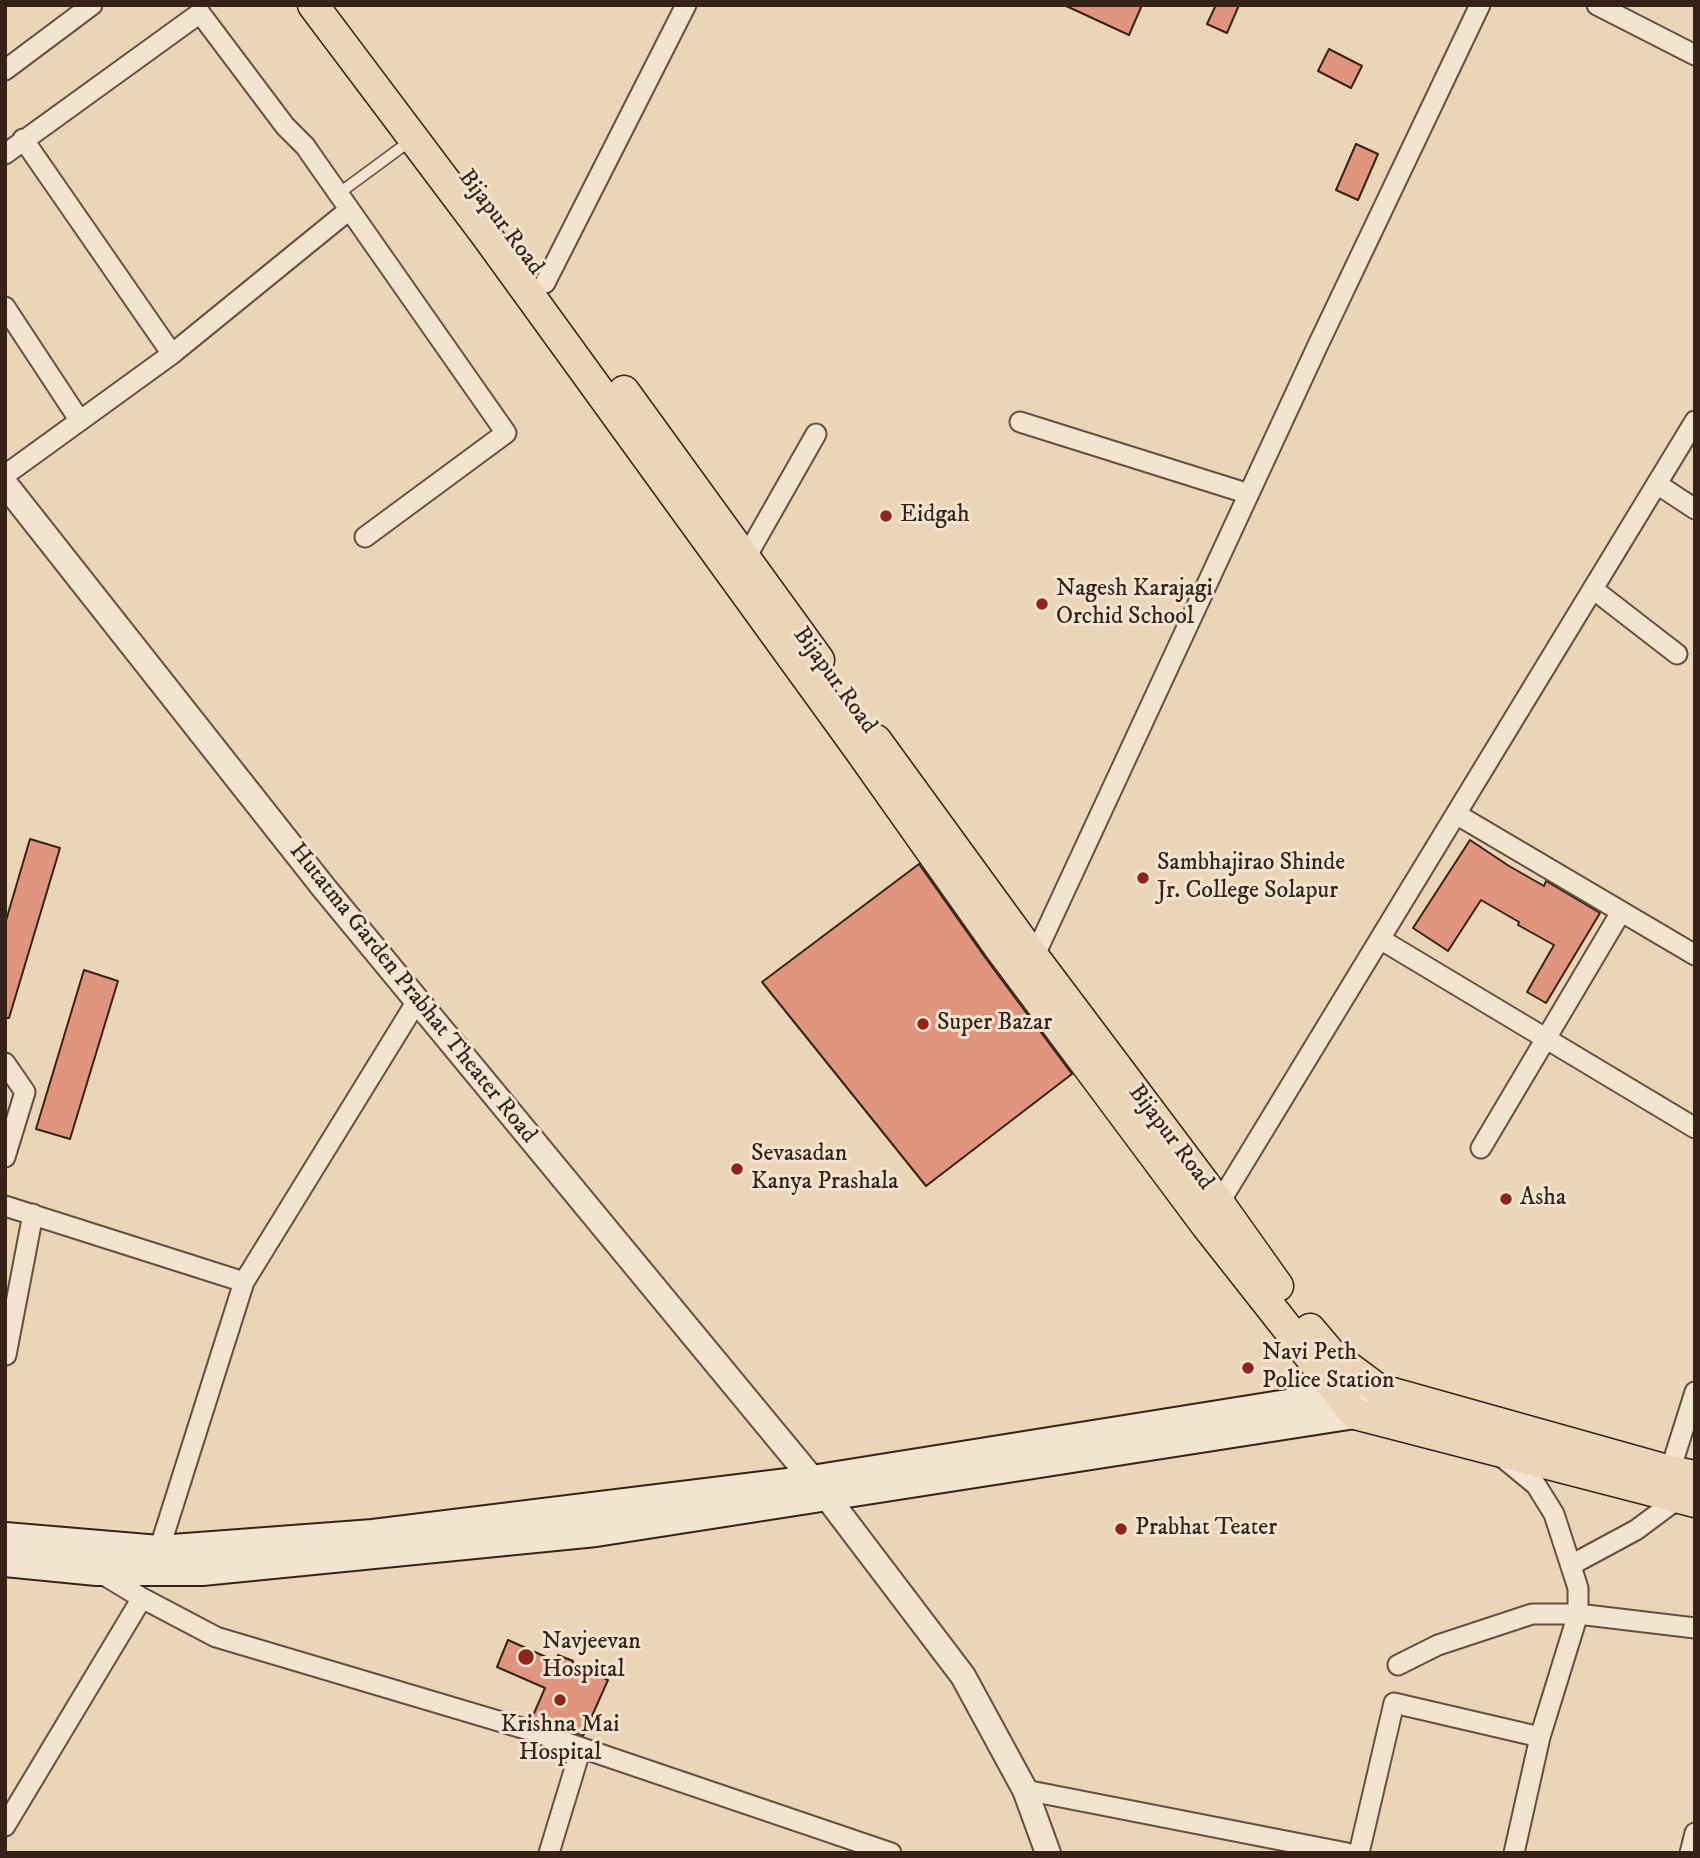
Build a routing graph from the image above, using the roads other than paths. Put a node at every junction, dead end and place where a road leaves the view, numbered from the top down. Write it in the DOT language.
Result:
graph roads {
  1 [pos="92,5"];
  2 [pos="313,5"];
  3 [pos="338,5"];
  4 [pos="686,5"];
  5 [pos="1480,5"];
  6 [pos="1597,5"];
  7 [pos="1695,55"];
  8 [pos="5,70"];
  9 [pos="23,139"];
  10 [pos="413,139"];
  11 [pos="5,154"];
  12 [pos="344,202"];
  13 [pos="545,284"];
  14 [pos="5,307"];
  15 [pos="172,354"];
  16 [pos="80,421"];
  17 [pos="1695,421"];
  18 [pos="1020,422"];
  19 [pos="816,434"];
  20 [pos="5,475"];
  21 [pos="5,484"];
  22 [pos="1657,484"];
  23 [pos="1249,494"];
  24 [pos="1695,509"];
  25 [pos="365,537"];
  26 [pos="745,559"];
  27 [pos="1592,589"];
  28 [pos="1678,654"];
  29 [pos="1456,814"];
  30 [pos="1621,912"];
  31 [pos="1380,939"];
  32 [pos="1695,955"];
  33 [pos="1025,964"];
  34 [pos="417,1001"];
  35 [pos="1545,1039"];
  36 [pos="5,1063"];
  37 [pos="1695,1128"];
  38 [pos="1481,1148"];
  39 [pos="5,1157"];
  40 [pos="5,1206"];
  41 [pos="33,1214"];
  42 [pos="1212,1214"];
  43 [pos="244,1282"];
  44 [pos="6,1355"];
  45 [pos="1378,1389"];
  46 [pos="1695,1392"];
  47 [pos="1348,1405"];
  48 [pos="1490,1448"];
  49 [pos="1685,1487"];
  50 [pos="819,1488"];
  51 [pos="5,1537"];
  52 [pos="159,1550"];
  53 [pos="5,1562"];
  54 [pos="1571,1564"];
  55 [pos="97,1571"];
  56 [pos="142,1598"];
  57 [pos="1578,1614"];
  58 [pos="1695,1628"];
  59 [pos="1398,1665"];
  60 [pos="1540,1737"];
  61 [pos="581,1748"];
  62 [pos="1026,1790"];
  63 [pos="5,1826"];
  64 [pos="1695,1833"];
  65 [pos="1281,1846"];
  66 [pos="549,1853"];
  67 [pos="891,1853"];
  68 [pos="1048,1853"];
  69 [pos="1347,1853"];
  70 [pos="1359,1853"];
  71 [pos="1514,1853"];
  72 [pos="1690,1853"];
  1 -- 8 [label="street"];
  2 -- 10 [label="main road"];
  3 -- 13 [label="main road, Bijapur Road"];
  4 -- 13 [label="street"];
  5 -- 23 [label="street"];
  6 -- 7 [label="street"];
  9 -- 11 [label="street"];
  9 -- 12 [label="street"];
  9 -- 15 [label="street"];
  10 -- 12 [label="lane"];
  10 -- 33 [label="main road"];
  12 -- 15 [label="street"];
  12 -- 25 [label="street"];
  13 -- 26 [label="main road, Bijapur Road"];
  14 -- 16 [label="street"];
  15 -- 16 [label="street"];
  16 -- 20 [label="street"];
  17 -- 22 [label="street"];
  18 -- 23 [label="street"];
  19 -- 26 [label="street"];
  21 -- 34 [label="street, Hutatma Garden Prabhat Theater Road"];
  22 -- 24 [label="street"];
  22 -- 27 [label="street"];
  23 -- 33 [label="street"];
  26 -- 33 [label="main road, Bijapur Road"];
  27 -- 28 [label="street"];
  27 -- 29 [label="street"];
  29 -- 30 [label="street"];
  29 -- 31 [label="street"];
  30 -- 32 [label="street"];
  30 -- 35 [label="street"];
  31 -- 35 [label="street"];
  31 -- 42 [label="street"];
  33 -- 42 [label="main road, Bijapur Road"];
  34 -- 43 [label="street"];
  34 -- 50 [label="street, Hutatma Garden Prabhat Theater Road"];
  35 -- 37 [label="street"];
  35 -- 38 [label="street"];
  36 -- 39 [label="street"];
  40 -- 41 [label="street"];
  41 -- 43 [label="street"];
  41 -- 44 [label="street"];
  42 -- 45 [label="main road, Bijapur Road"];
  42 -- 47 [label="main road"];
  43 -- 52 [label="street"];
  45 -- 47 [label="main road"];
  45 -- 49 [label="main road"];
  46 -- 49 [label="street"];
  47 -- 48 [label="main road"];
  47 -- 50 [label="main road"];
  48 -- 49 [label="main road"];
  48 -- 54 [label="street"];
  49 -- 54 [label="street"];
  50 -- 52 [label="main road"];
  50 -- 55 [label="main road"];
  50 -- 62 [label="street, Hutatma Garden Prabhat Theater Road"];
  51 -- 52 [label="main road"];
  53 -- 55 [label="main road"];
  54 -- 57 [label="street"];
  55 -- 56 [label="street"];
  56 -- 61 [label="street"];
  56 -- 63 [label="street"];
  57 -- 58 [label="street"];
  57 -- 59 [label="street"];
  57 -- 60 [label="street"];
  60 -- 70 [label="street"];
  60 -- 71 [label="street"];
  61 -- 66 [label="street"];
  61 -- 67 [label="street"];
  62 -- 65 [label="street"];
  62 -- 68 [label="street, Hutatma Garden Prabhat Theater Road"];
  64 -- 72 [label="street"];
  65 -- 69 [label="street"];
}
